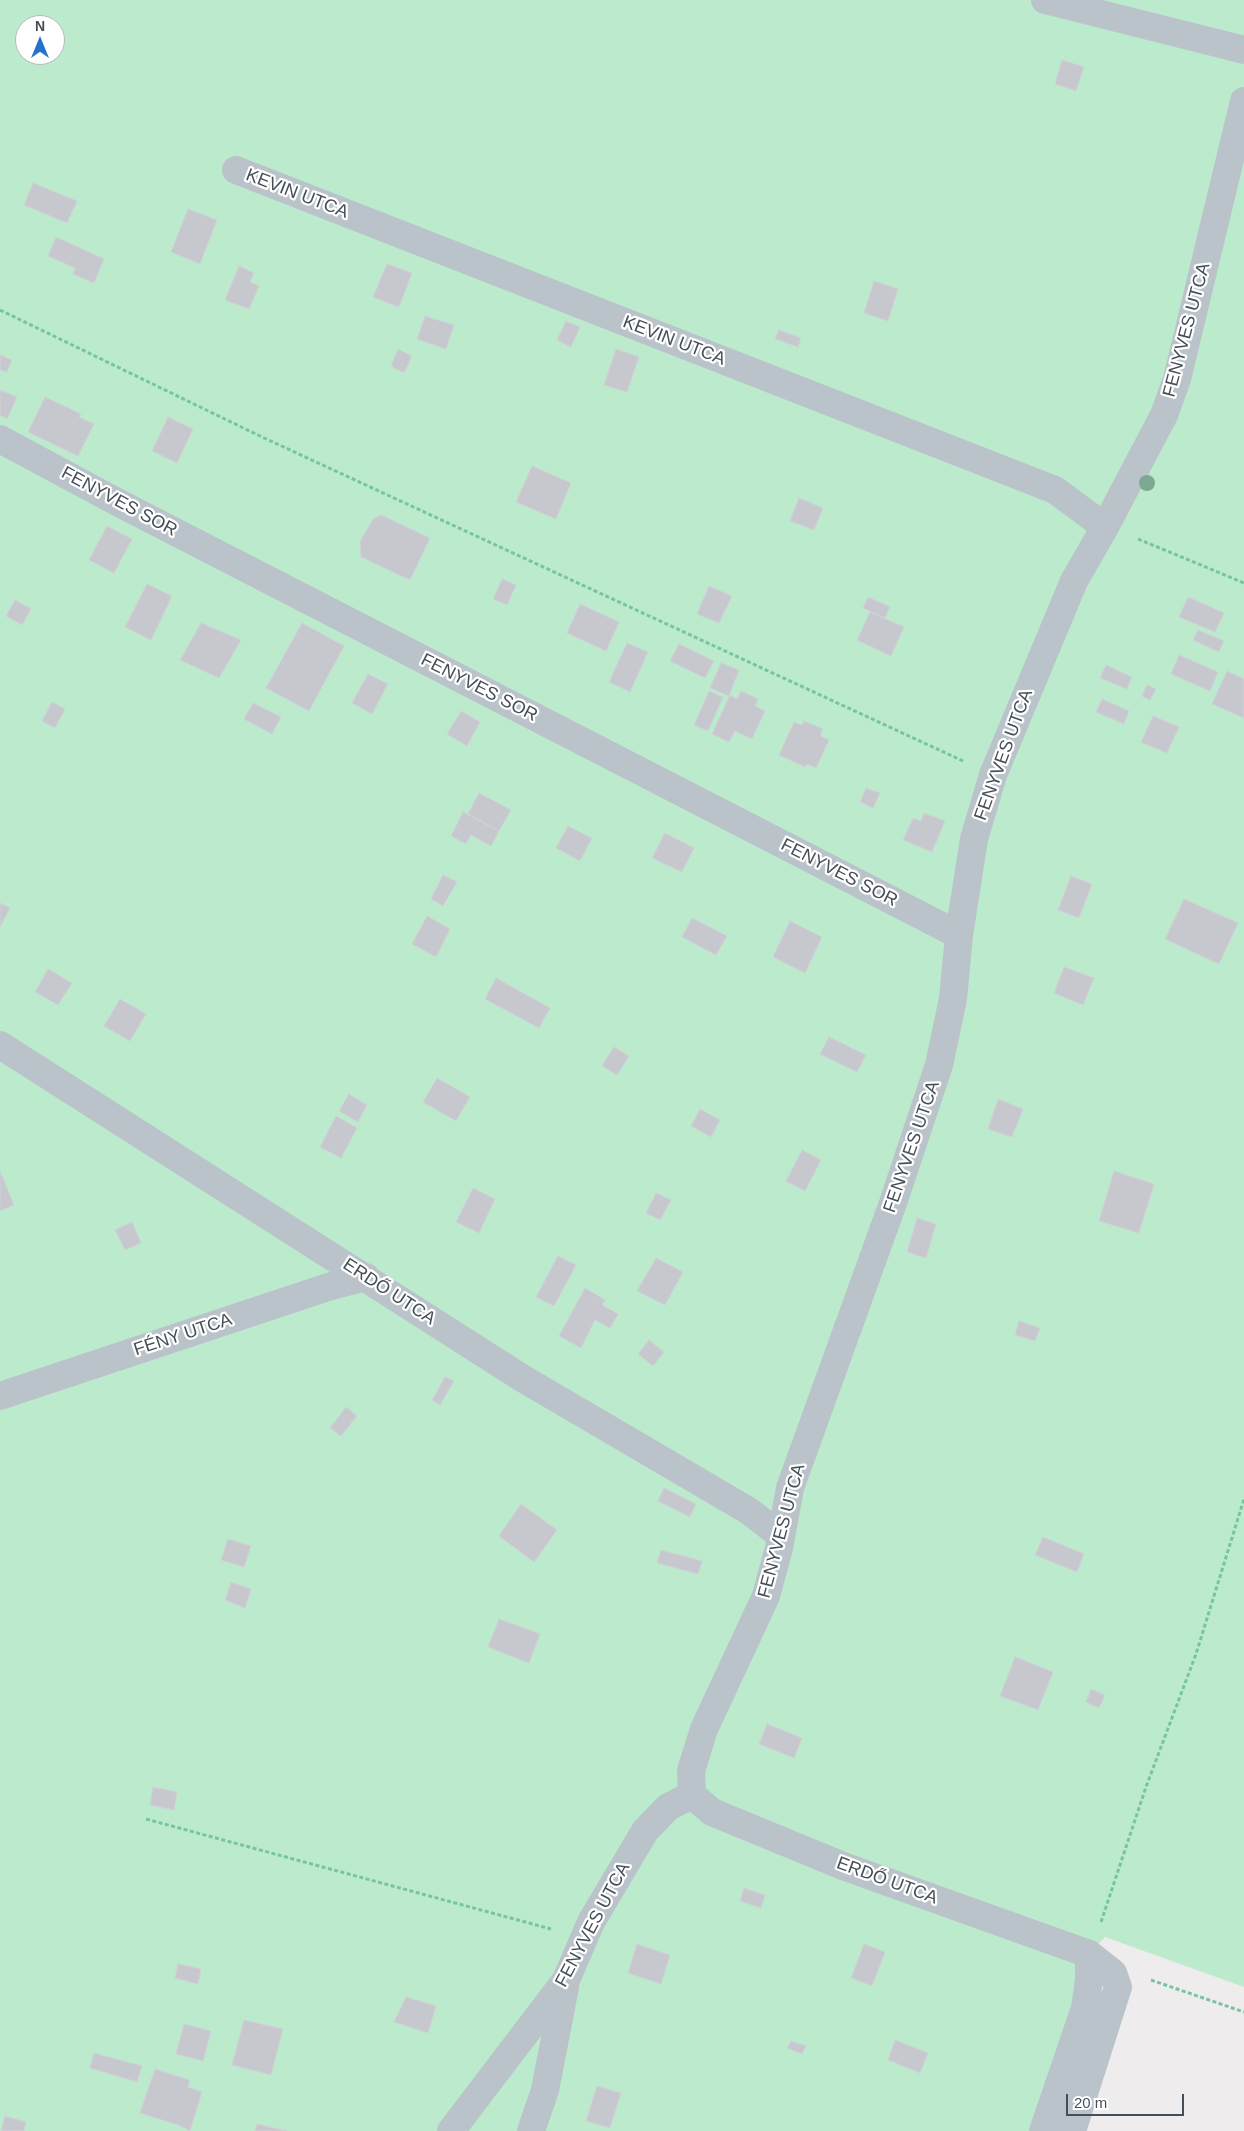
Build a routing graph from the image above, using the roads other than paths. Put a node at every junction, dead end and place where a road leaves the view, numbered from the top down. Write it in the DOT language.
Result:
graph roads {
  1 [pos="1045,0"];
  2 [pos="1244,50"];
  3 [pos="1244,101"];
  4 [pos="236,170"];
  5 [pos="0,439"];
  6 [pos="1105,526"];
  7 [pos="959,935"];
  8 [pos="0,1045"];
  9 [pos="366,1277"];
  10 [pos="0,1396"];
  11 [pos="780,1535"];
  12 [pos="692,1795"];
  13 [pos="1089,1954"];
  14 [pos="566,1980"];
  15 [pos="451,2131"];
  16 [pos="531,2131"];
  17 [pos="1043,2131"];
  18 [pos="1072,2131"];
  1 -- 2 [label="street"];
  3 -- 6 [label="street, FENYVES UTCA"];
  4 -- 6 [label="street, KEVIN UTCA"];
  5 -- 7 [label="street, FENYVES SOR"];
  6 -- 7 [label="street, FENYVES UTCA"];
  7 -- 11 [label="street, FENYVES UTCA"];
  8 -- 9 [label="street, ERDŐ UTCA"];
  9 -- 10 [label="street, FÉNY UTCA"];
  9 -- 11 [label="street, ERDŐ UTCA"];
  11 -- 12 [label="street, FENYVES UTCA"];
  12 -- 13 [label="street, ERDŐ UTCA"];
  12 -- 14 [label="street, FENYVES UTCA"];
  13 -- 17 [label="street"];
  13 -- 18 [label="street, ERDŐ UTCA"];
  14 -- 15 [label="street, FENYVES UTCA"];
  14 -- 16 [label="street"];
}
